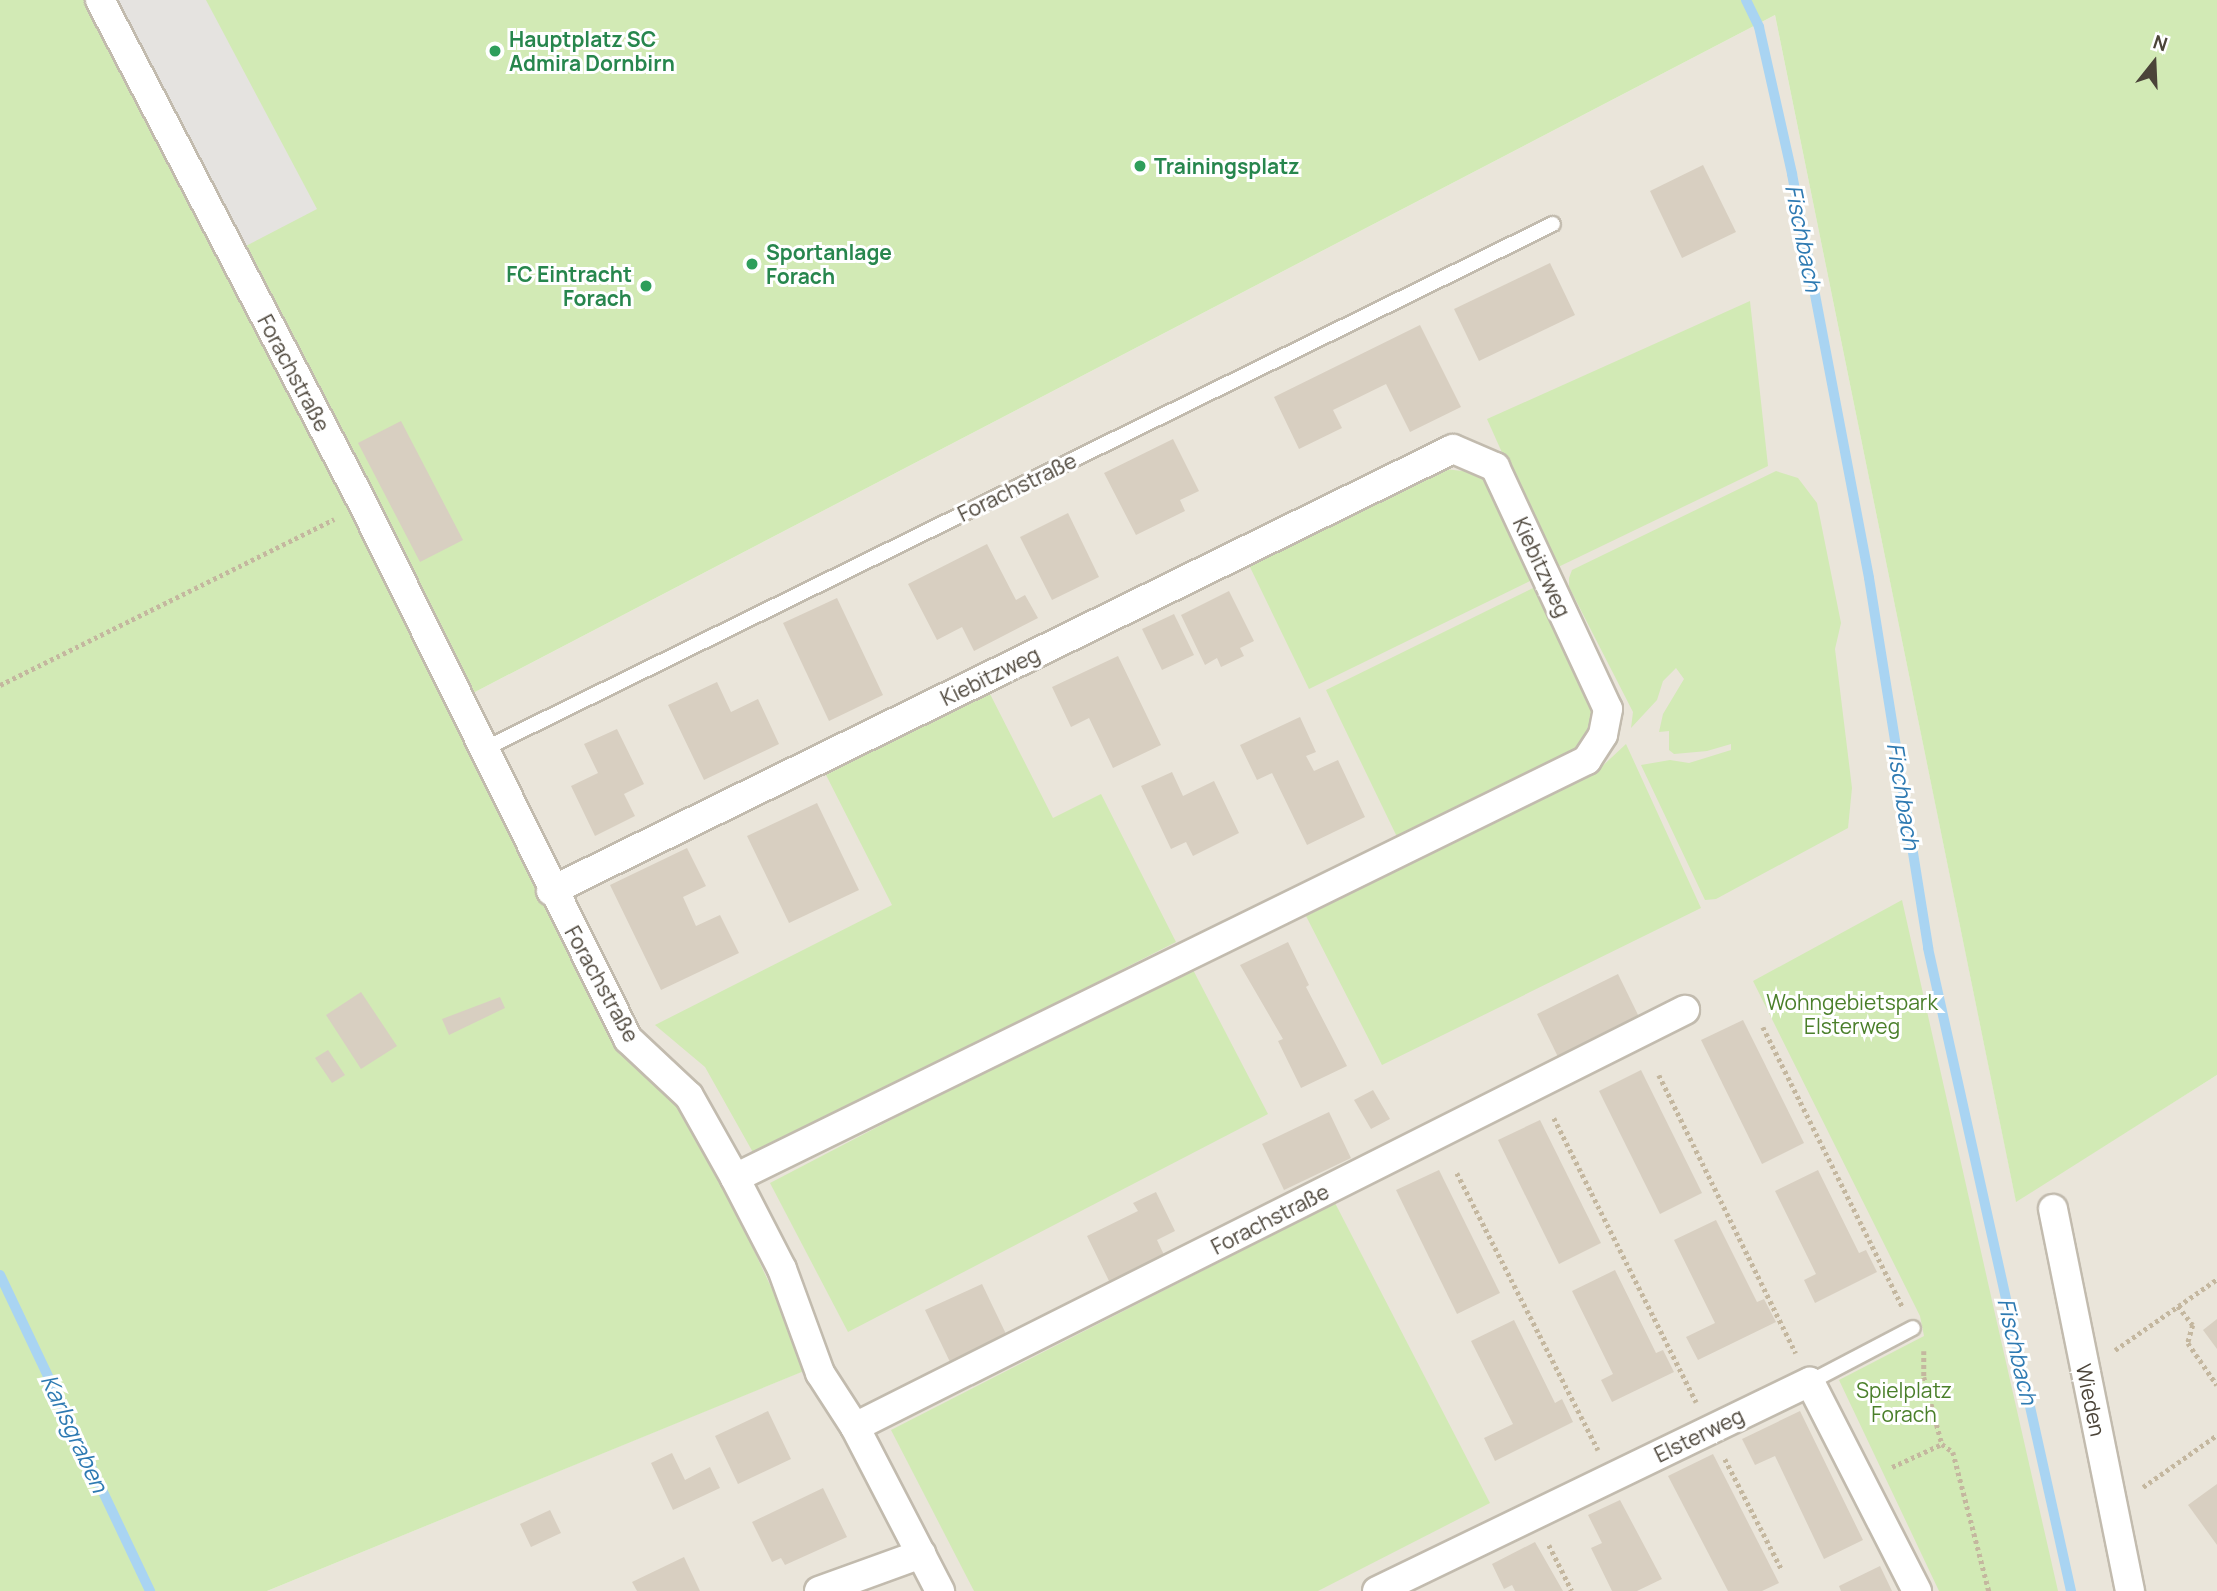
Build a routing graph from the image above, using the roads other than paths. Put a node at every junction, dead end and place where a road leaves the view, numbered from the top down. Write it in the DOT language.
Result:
graph roads {
  1 [pos="100,0"];
  2 [pos="1553,224"];
  3 [pos="482,750"];
  4 [pos="551,891"];
  5 [pos="1685,1010"];
  6 [pos="735,1178"];
  7 [pos="2053,1209"];
  8 [pos="1913,1328"];
  9 [pos="1810,1382"];
  10 [pos="855,1427"];
  11 [pos="921,1554"];
  12 [pos="819,1591"];
  13 [pos="940,1591"];
  14 [pos="1377,1591"];
  15 [pos="1917,1591"];
  16 [pos="2130,1591"];
  1 -- 3 [label="street, Forachstraße"];
  2 -- 3 [label="lane, Forachstraße"];
  3 -- 4 [label="street, Forachstraße"];
  4 -- 6 [label="street, Forachstraße"];
  4 -- 6 [label="street, Kiebitzweg"];
  5 -- 10 [label="street, Forachstraße"];
  6 -- 10 [label="street, Forachstraße"];
  7 -- 16 [label="street, Wieden"];
  8 -- 9 [label="lane"];
  9 -- 14 [label="street, Elsterweg"];
  9 -- 15 [label="street"];
  10 -- 11 [label="street, Forachstraße"];
  11 -- 12 [label="street"];
  11 -- 13 [label="street, Forachstraße"];
}
